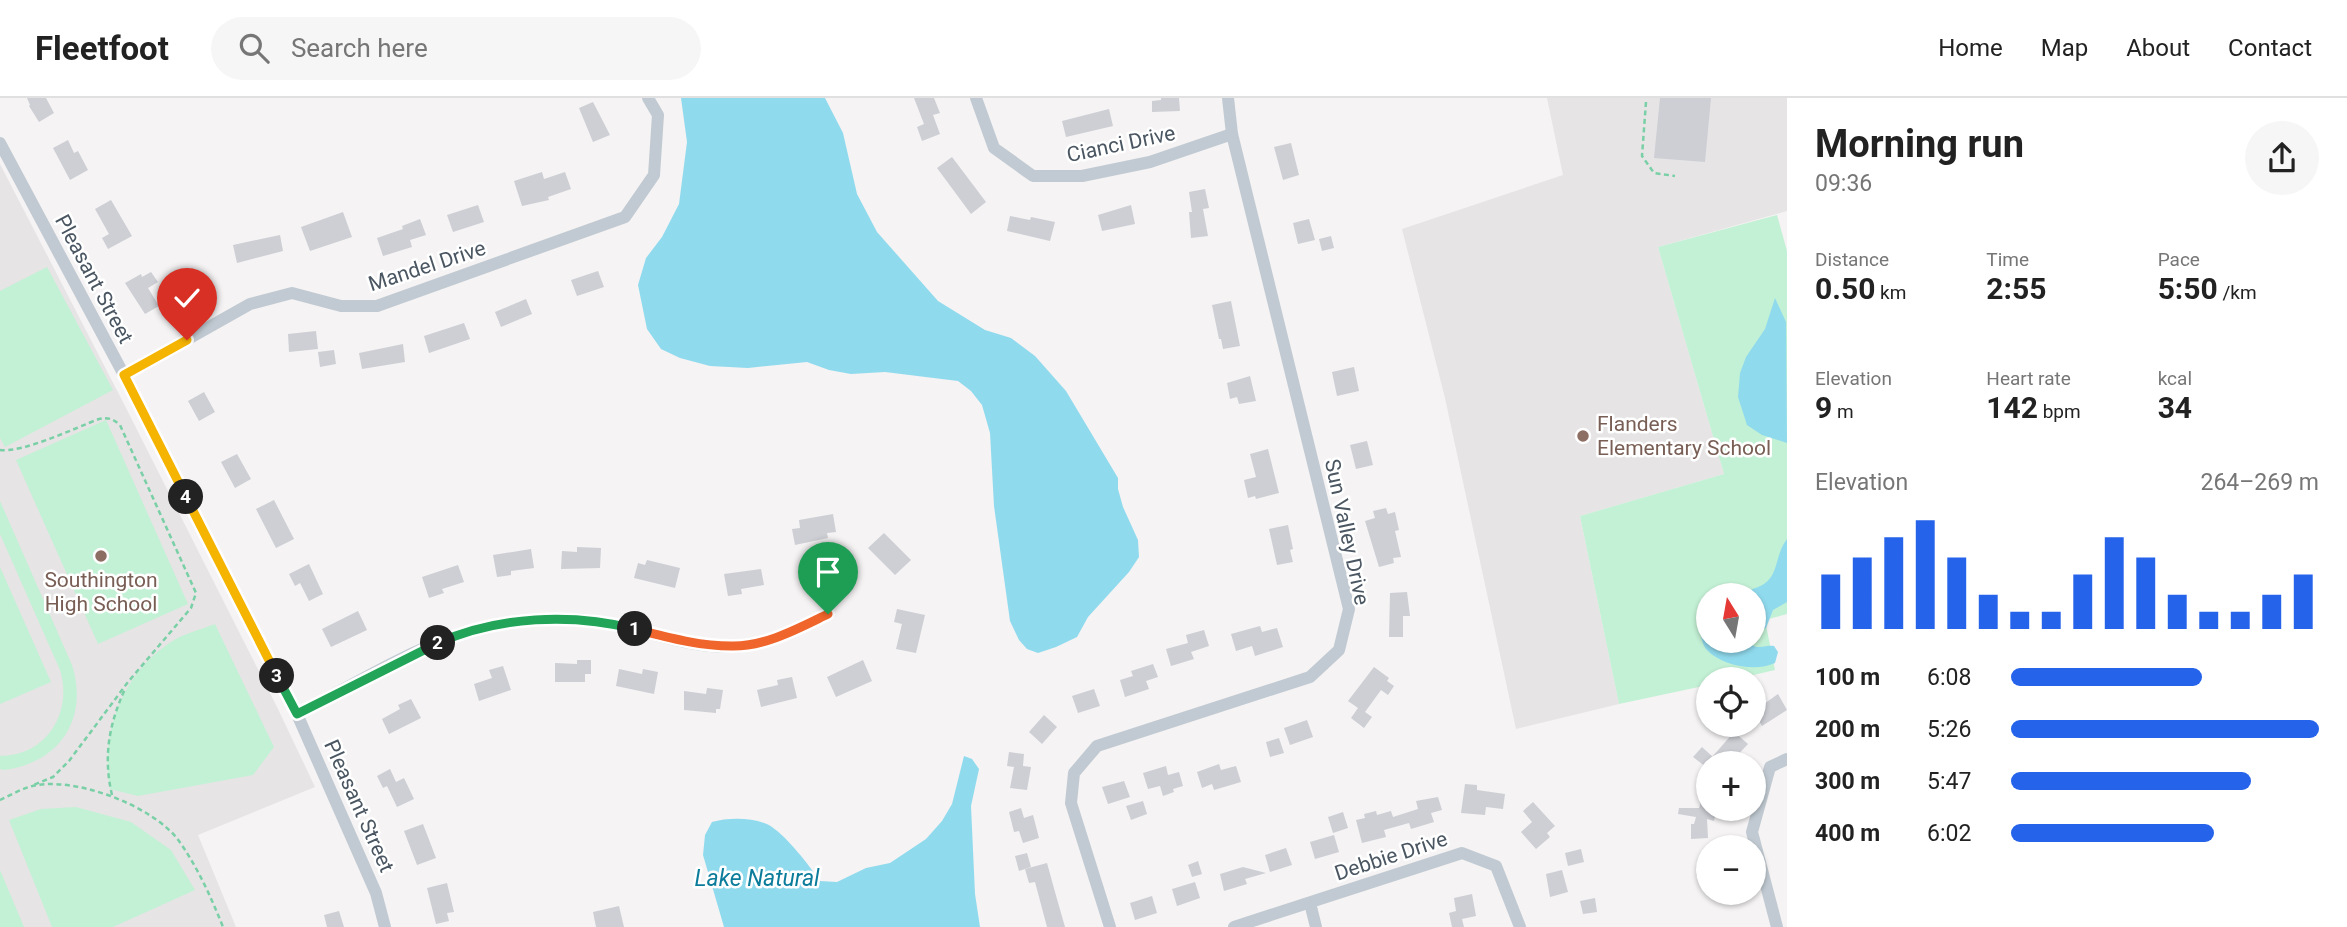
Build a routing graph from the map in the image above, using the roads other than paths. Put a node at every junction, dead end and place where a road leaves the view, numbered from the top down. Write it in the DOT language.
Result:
graph roads {
  1 [pos="648,98"];
  2 [pos="976,98"];
  3 [pos="1228,98"];
  4 [pos="1232,134"];
  5 [pos="0,143"];
  6 [pos="124,375"];
  7 [pos="828,614"];
  8 [pos="297,714"];
  9 [pos="1787,759"];
  10 [pos="1310,903"];
  11 [pos="385,927"];
  12 [pos="1110,927"];
  13 [pos="1234,927"];
  14 [pos="1316,927"];
  15 [pos="1520,927"];
  16 [pos="1777,927"];
  1 -- 6 [label="street, Mandel Drive"];
  2 -- 4 [label="street, Cianci Drive"];
  3 -- 4 [label="street, Sun Valley Drive"];
  4 -- 12 [label="street, Sun Valley Drive"];
  5 -- 6 [label="street, Pleasant Street"];
  6 -- 8 [label="street, Pleasant Street"];
  7 -- 8 [label="street"];
  8 -- 11 [label="street, Pleasant Street"];
  9 -- 16 [label="street"];
  10 -- 13 [label="street, Debbie Drive"];
  10 -- 14 [label="street"];
  10 -- 15 [label="street, Debbie Drive"];
}
